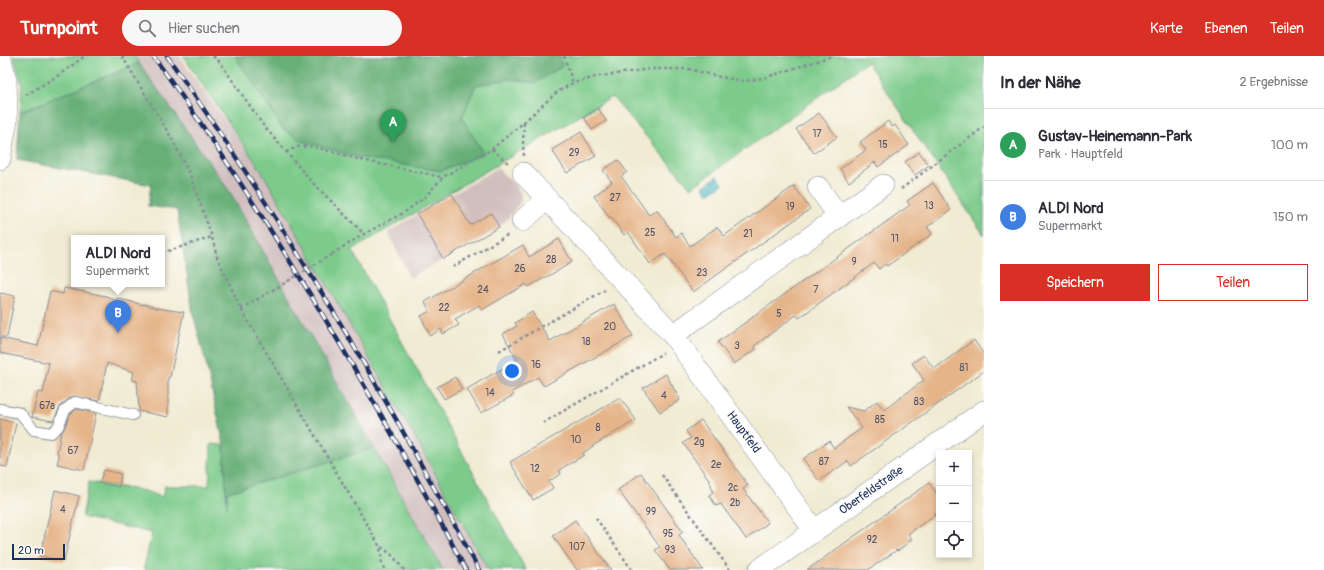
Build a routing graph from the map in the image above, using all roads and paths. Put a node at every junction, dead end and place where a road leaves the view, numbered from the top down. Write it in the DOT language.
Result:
graph roads {
  1 [pos="0,56"];
  2 [pos="85,56"];
  3 [pos="122,56"];
  4 [pos="212,56"];
  5 [pos="564,56"];
  6 [pos="832,56"];
  7 [pos="573,83"];
  8 [pos="7,107"];
  9 [pos="524,122"];
  10 [pos="984,127"];
  11 [pos="286,152"];
  12 [pos="0,159"];
  13 [pos="522,173"];
  14 [pos="443,177"];
  15 [pos="883,185"];
  16 [pos="818,187"];
  17 [pos="547,199"];
  18 [pos="839,217"];
  19 [pos="522,221"];
  20 [pos="364,234"];
  21 [pos="212,237"];
  22 [pos="165,252"];
  23 [pos="453,267"];
  24 [pos="623,280"];
  25 [pos="241,309"];
  26 [pos="676,339"];
  27 [pos="499,351"];
  28 [pos="0,410"];
  29 [pos="984,411"];
  30 [pos="133,415"];
  31 [pos="543,423"];
  32 [pos="662,475"];
  33 [pos="596,518"];
  34 [pos="814,530"];
  35 [pos="380,547"];
  36 [pos="385,570"];
  37 [pos="404,570"];
  38 [pos="632,570"];
  39 [pos="730,570"];
  40 [pos="759,570"];
  1 -- 8 [label="street"];
  2 -- 8 [label="path"];
  3 -- 21 [label="path"];
  4 -- 11 [label="path"];
  5 -- 7 [label="path"];
  6 -- 7 [label="path"];
  7 -- 9 [label="path"];
  8 -- 12 [label="street"];
  9 -- 13 [label="path"];
  9 -- 14 [label="path"];
  10 -- 15 [label="path"];
  11 -- 14 [label="path"];
  11 -- 20 [label="path"];
  13 -- 17 [label="street, Hauptfeld"];
  14 -- 20 [label="path"];
  15 -- 18 [label="street"];
  16 -- 18 [label="street"];
  17 -- 19 [label="street"];
  17 -- 24 [label="street, Hauptfeld"];
  18 -- 26 [label="street"];
  19 -- 23 [label="path"];
  20 -- 25 [label="path, bridge"];
  21 -- 22 [label="path"];
  21 -- 25 [label="path"];
  24 -- 26 [label="street, Hauptfeld"];
  24 -- 27 [label="path"];
  25 -- 35 [label="path"];
  26 -- 31 [label="path"];
  26 -- 34 [label="street, Hauptfeld"];
  28 -- 30 [label="lane"];
  29 -- 34 [label="street, Oberfeldstraße"];
  32 -- 39 [label="path"];
  33 -- 38 [label="path"];
  34 -- 40 [label="street, Oberfeldstraße"];
  35 -- 36 [label="path"];
  35 -- 37 [label="path"];
}
